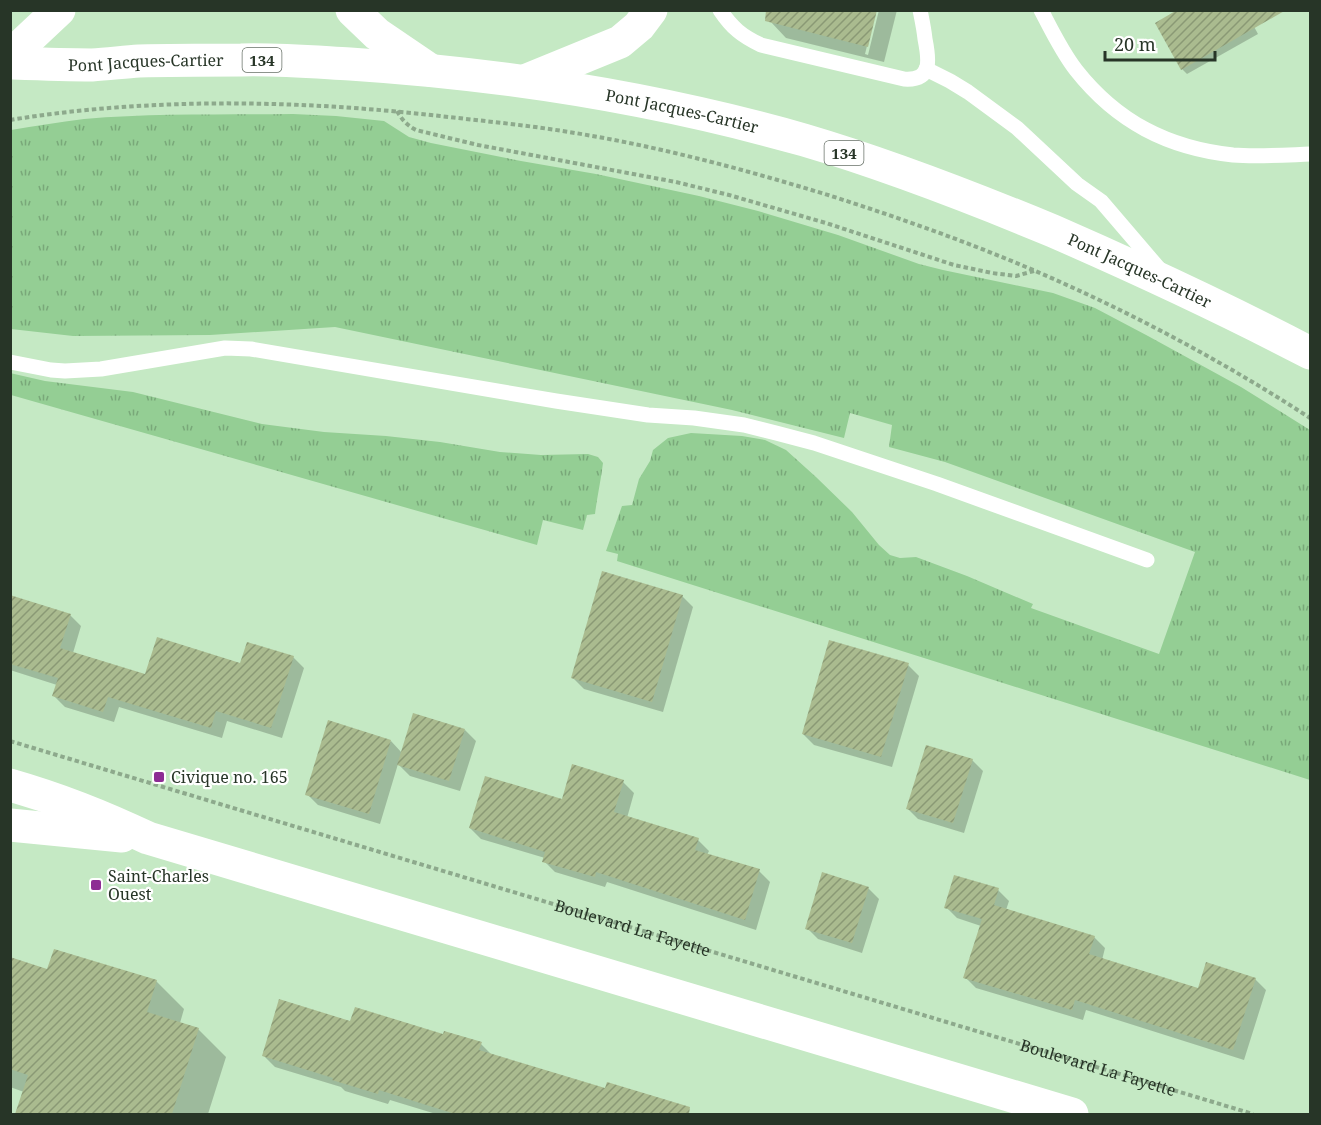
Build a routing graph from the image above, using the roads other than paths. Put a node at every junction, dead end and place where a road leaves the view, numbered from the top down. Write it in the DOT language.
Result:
graph roads {
  1 [pos="59,10"];
  2 [pos="352,10"];
  3 [pos="651,10"];
  4 [pos="720,10"];
  5 [pos="920,10"];
  6 [pos="1041,10"];
  7 [pos="10,56"];
  8 [pos="10,63"];
  9 [pos="926,69"];
  10 [pos="431,70"];
  11 [pos="526,81"];
  12 [pos="1311,154"];
  13 [pos="1173,284"];
  14 [pos="1311,353"];
  15 [pos="10,362"];
  16 [pos="1148,560"];
  17 [pos="10,785"];
  18 [pos="10,825"];
  19 [pos="148,838"];
  20 [pos="1072,1114"];
  1 -- 7 [label="main road"];
  2 -- 10 [label="main road"];
  3 -- 11 [label="main road"];
  4 -- 9 [label="lane"];
  5 -- 9 [label="lane"];
  6 -- 12 [label="lane"];
  8 -- 10 [label="main road, Pont Jacques-Cartier / 134"];
  9 -- 13 [label="lane"];
  10 -- 11 [label="main road, Pont Jacques-Cartier / 134"];
  11 -- 13 [label="main road, Pont Jacques-Cartier / 134"];
  13 -- 14 [label="main road, Pont Jacques-Cartier / 134"];
  15 -- 16 [label="lane"];
  17 -- 19 [label="main road"];
  18 -- 19 [label="main road"];
  19 -- 20 [label="main road"];
}
